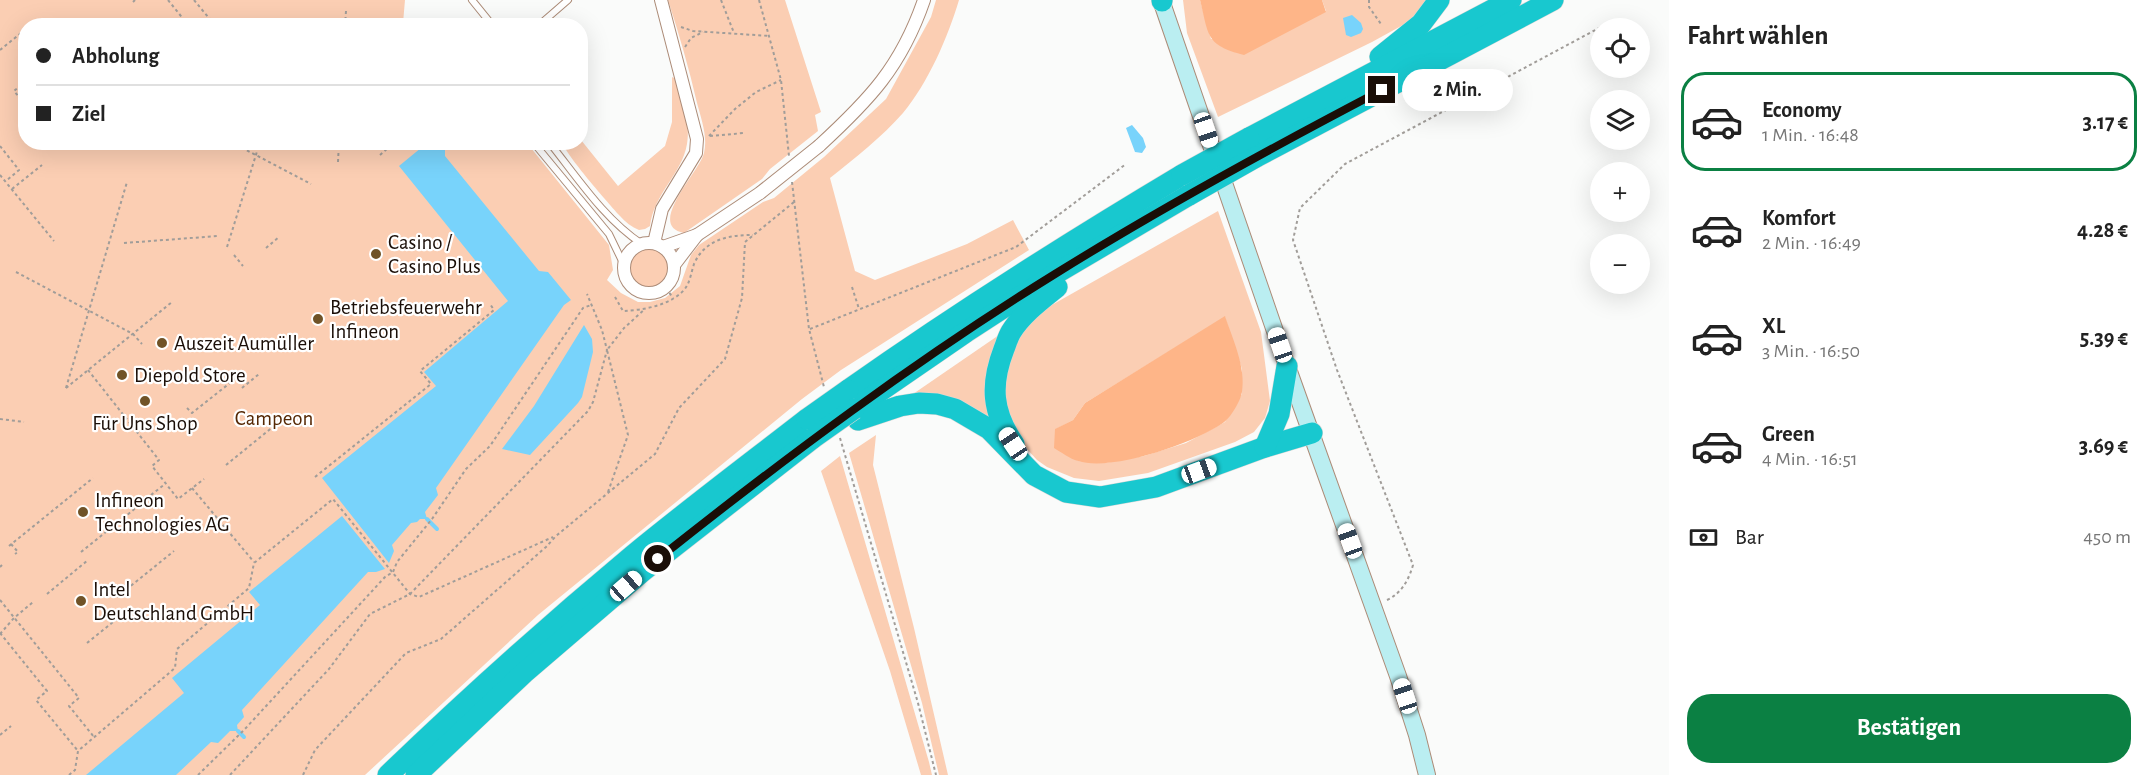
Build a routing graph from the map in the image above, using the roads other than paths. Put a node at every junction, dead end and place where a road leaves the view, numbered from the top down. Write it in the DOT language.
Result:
graph roads {
  1 [pos="471,0"];
  2 [pos="568,0"];
  3 [pos="661,0"];
  4 [pos="924,0"];
  5 [pos="1162,0"];
  6 [pos="1439,0"];
  7 [pos="1511,0"];
  8 [pos="1553,0"];
  9 [pos="486,18"];
  10 [pos="547,18"];
  11 [pos="1322,100"];
  12 [pos="1253,147"];
  13 [pos="540,150"];
  14 [pos="556,150"];
  15 [pos="1185,185"];
  16 [pos="662,209"];
  17 [pos="1143,222"];
  18 [pos="697,235"];
  19 [pos="680,240"];
  20 [pos="653,244"];
  21 [pos="624,265"];
  22 [pos="675,265"];
  23 [pos="1287,366"];
  24 [pos="853,406"];
  25 [pos="810,429"];
  26 [pos="1312,434"];
  27 [pos="1265,447"];
  28 [pos="1034,475"];
  29 [pos="388,775"];
  30 [pos="416,775"];
  31 [pos="1427,775"];
  1 -- 9 [label="lane"];
  2 -- 10 [label="lane"];
  3 -- 16 [label="street"];
  4 -- 18 [label="street, bridge"];
  5 -- 23 [label="main road"];
  6 -- 11 [label="highway"];
  7 -- 11 [label="highway"];
  8 -- 12 [label="highway"];
  11 -- 12 [label="highway"];
  12 -- 15 [label="highway, bridge"];
  13 -- 21 [label="lane"];
  14 -- 20 [label="lane"];
  15 -- 17 [label="highway"];
  15 -- 24 [label="highway"];
  16 -- 19 [label="street"];
  16 -- 20 [label="street"];
  17 -- 24 [label="highway"];
  17 -- 28 [label="highway"];
  18 -- 19 [label="street"];
  18 -- 22 [label="street"];
  19 -- 20 [label="street"];
  20 -- 21 [label="street"];
  20 -- 22 [label="street"];
  21 -- 22 [label="street"];
  23 -- 26 [label="main road"];
  23 -- 27 [label="highway"];
  24 -- 25 [label="highway, bridge"];
  24 -- 25 [label="highway, bridge"];
  24 -- 28 [label="highway"];
  25 -- 29 [label="highway"];
  25 -- 30 [label="highway"];
  26 -- 27 [label="highway"];
  26 -- 31 [label="main road"];
  27 -- 28 [label="highway"];
}
